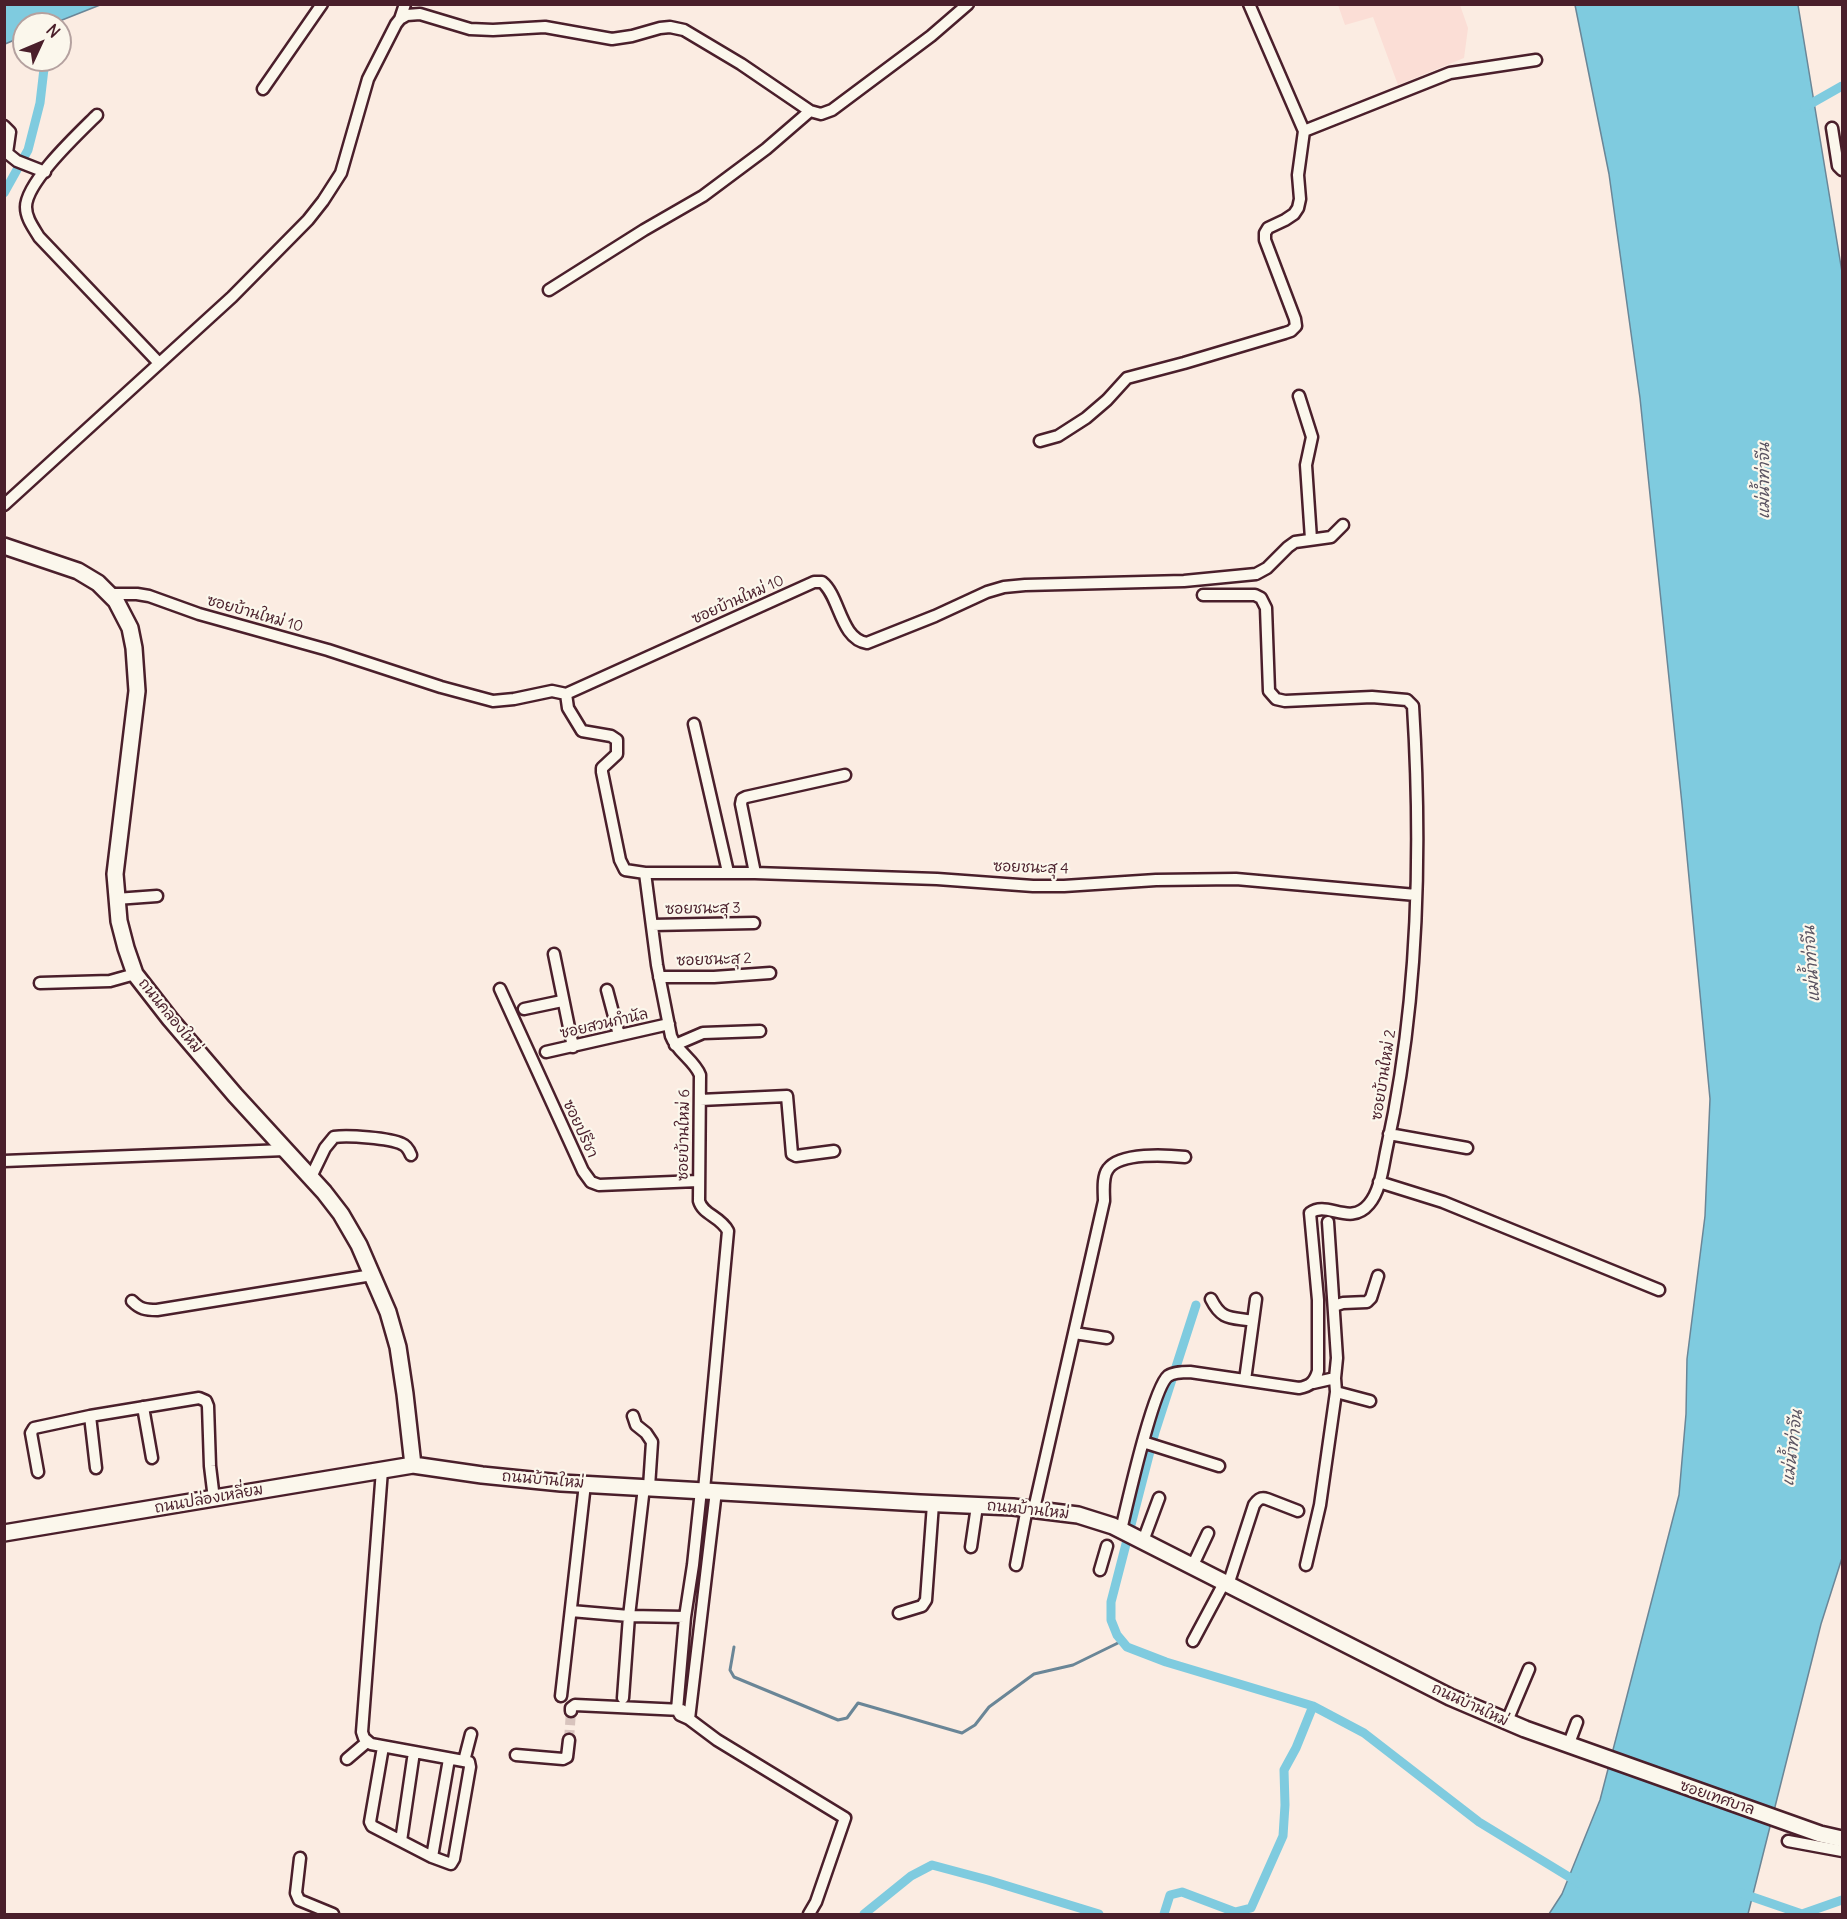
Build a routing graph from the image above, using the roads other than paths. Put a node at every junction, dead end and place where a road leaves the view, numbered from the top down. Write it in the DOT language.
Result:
graph roads {
  1 [pos="322,4"];
  2 [pos="405,4"];
  3 [pos="968,4"];
  4 [pos="1249,4"];
  5 [pos="400,19"];
  6 [pos="1536,60"];
  7 [pos="263,89"];
  8 [pos="810,111"];
  9 [pos="97,115"];
  10 [pos="4,126"];
  11 [pos="1832,128"];
  12 [pos="1304,131"];
  13 [pos="1842,170"];
  14 [pos="45,172"];
  15 [pos="549,290"];
  16 [pos="159,363"];
  17 [pos="1299,396"];
  18 [pos="1040,441"];
  19 [pos="4,505"];
  20 [pos="1343,525"];
  21 [pos="1311,539"];
  22 [pos="4,546"];
  23 [pos="109,594"];
  24 [pos="1203,595"];
  25 [pos="566,693"];
  26 [pos="694,724"];
  27 [pos="845,775"];
  28 [pos="728,872"];
  29 [pos="645,873"];
  30 [pos="755,873"];
  31 [pos="1416,895"];
  32 [pos="158,896"];
  33 [pos="116,899"];
  34 [pos="754,923"];
  35 [pos="652,925"];
  36 [pos="554,954"];
  37 [pos="770,973"];
  38 [pos="135,974"];
  39 [pos="659,977"];
  40 [pos="40,983"];
  41 [pos="500,989"];
  42 [pos="607,990"];
  43 [pos="562,1001"];
  44 [pos="524,1010"];
  45 [pos="669,1024"];
  46 [pos="760,1031"];
  47 [pos="619,1035"];
  48 [pos="675,1045"];
  49 [pos="573,1047"];
  50 [pos="546,1052"];
  51 [pos="700,1100"];
  52 [pos="1389,1134"];
  53 [pos="1467,1148"];
  54 [pos="285,1150"];
  55 [pos="834,1151"];
  56 [pos="411,1155"];
  57 [pos="1185,1157"];
  58 [pos="4,1161"];
  59 [pos="311,1178"];
  60 [pos="698,1181"];
  61 [pos="1379,1182"];
  62 [pos="1328,1222"];
  63 [pos="372,1275"];
  64 [pos="1378,1276"];
  65 [pos="1659,1290"];
  66 [pos="1211,1299"];
  67 [pos="1256,1299"];
  68 [pos="132,1301"];
  69 [pos="1334,1306"];
  70 [pos="1253,1321"];
  71 [pos="1074,1333"];
  72 [pos="1107,1338"];
  73 [pos="1335,1378"];
  74 [pos="1245,1380"];
  75 [pos="1313,1383"];
  76 [pos="1336,1392"];
  77 [pos="1370,1401"];
  78 [pos="143,1407"];
  79 [pos="90,1416"];
  80 [pos="633,1416"];
  81 [pos="1143,1442"];
  82 [pos="152,1458"];
  83 [pos="413,1465"];
  84 [pos="1219,1466"];
  85 [pos="96,1468"];
  86 [pos="382,1470"];
  87 [pos="38,1472"];
  88 [pos="585,1484"];
  89 [pos="646,1487"];
  90 [pos="707,1490"];
  91 [pos="1159,1498"];
  92 [pos="214,1499"];
  93 [pos="933,1504"];
  94 [pos="977,1506"];
  95 [pos="1031,1508"];
  96 [pos="1298,1511"];
  97 [pos="4,1533"];
  98 [pos="1208,1533"];
  99 [pos="1113,1535"];
  100 [pos="1143,1541"];
  101 [pos="971,1547"];
  102 [pos="1016,1565"];
  103 [pos="1306,1565"];
  104 [pos="1192,1567"];
  105 [pos="1101,1570"];
  106 [pos="1226,1584"];
  107 [pos="571,1611"];
  108 [pos="899,1613"];
  109 [pos="629,1616"];
  110 [pos="685,1617"];
  111 [pos="1193,1641"];
  112 [pos="1529,1669"];
  113 [pos="561,1696"];
  114 [pos="623,1698"];
  115 [pos="676,1710"];
  116 [pos="571,1711"];
  117 [pos="690,1715"];
  118 [pos="1507,1722"];
  119 [pos="1577,1722"];
  120 [pos="471,1734"];
  121 [pos="569,1740"];
  122 [pos="367,1742"];
  123 [pos="1568,1746"];
  124 [pos="383,1747"];
  125 [pos="414,1752"];
  126 [pos="1592,1754"];
  127 [pos="516,1755"];
  128 [pos="346,1759"];
  129 [pos="449,1759"];
  130 [pos="464,1761"];
  131 [pos="1842,1839"];
  132 [pos="401,1841"];
  133 [pos="1788,1841"];
  134 [pos="1842,1851"];
  135 [pos="432,1857"];
  136 [pos="300,1858"];
  137 [pos="333,1914"];
  138 [pos="809,1914"];
  1 -- 7 [label="street"];
  2 -- 5 [label="street"];
  3 -- 8 [label="street"];
  4 -- 12 [label="street"];
  5 -- 8 [label="street"];
  5 -- 16 [label="street"];
  6 -- 12 [label="street"];
  8 -- 15 [label="street"];
  9 -- 14 [label="street"];
  10 -- 14 [label="street"];
  11 -- 13 [label="street"];
  12 -- 18 [label="street"];
  14 -- 16 [label="street"];
  16 -- 19 [label="street"];
  17 -- 21 [label="street"];
  20 -- 21 [label="street, ซอยบ้านใหม่ 10"];
  21 -- 25 [label="street, ซอยบ้านใหม่ 10"];
  22 -- 23 [label="street, ถนนคลองใหม่"];
  23 -- 25 [label="street, ซอยบ้านใหม่ 10"];
  23 -- 33 [label="street, ถนนคลองใหม่"];
  24 -- 31 [label="street, ซอยบ้านใหม่ 2"];
  25 -- 29 [label="street"];
  26 -- 28 [label="street"];
  27 -- 30 [label="street"];
  28 -- 29 [label="street, ซอยชนะสุ 4"];
  28 -- 30 [label="street, ซอยชนะสุ 4"];
  29 -- 35 [label="street, ซอยบ้านใหม่ 6"];
  30 -- 31 [label="street, ซอยชนะสุ 4"];
  31 -- 52 [label="street, ซอยบ้านใหม่ 2"];
  32 -- 33 [label="street"];
  33 -- 38 [label="street, ถนนคลองใหม่"];
  34 -- 35 [label="street, ซอยชนะสุ 3"];
  35 -- 39 [label="street, ซอยบ้านใหม่ 6"];
  36 -- 43 [label="street"];
  37 -- 39 [label="street, ซอยชนะสุ 2"];
  38 -- 40 [label="street"];
  38 -- 54 [label="street, ถนนคลองใหม่"];
  39 -- 45 [label="street, ซอยบ้านใหม่ 6"];
  41 -- 60 [label="street, ซอยปรีชา"];
  42 -- 47 [label="street"];
  43 -- 44 [label="street"];
  43 -- 49 [label="street"];
  45 -- 47 [label="street, ซอยสวนกำนัล"];
  45 -- 48 [label="street, ซอยบ้านใหม่ 6"];
  46 -- 48 [label="street"];
  47 -- 49 [label="street, ซอยสวนกำนัล"];
  48 -- 51 [label="street, ซอยบ้านใหม่ 6"];
  49 -- 50 [label="street, ซอยสวนกำนัล"];
  51 -- 55 [label="street"];
  51 -- 60 [label="street, ซอยบ้านใหม่ 6"];
  52 -- 53 [label="street"];
  52 -- 61 [label="street, ซอยบ้านใหม่ 2"];
  54 -- 58 [label="street"];
  54 -- 59 [label="street, ถนนคลองใหม่"];
  56 -- 59 [label="street"];
  57 -- 71 [label="street"];
  59 -- 63 [label="street, ถนนคลองใหม่"];
  60 -- 90 [label="street, ซอยบ้านใหม่ 6"];
  61 -- 65 [label="street"];
  61 -- 75 [label="street, ซอยบ้านใหม่ 2"];
  62 -- 69 [label="street"];
  63 -- 68 [label="street"];
  63 -- 83 [label="street, ถนนคลองใหม่"];
  64 -- 69 [label="street"];
  66 -- 70 [label="street"];
  67 -- 70 [label="street"];
  69 -- 73 [label="street"];
  70 -- 74 [label="street"];
  71 -- 72 [label="street"];
  71 -- 95 [label="street"];
  73 -- 75 [label="street"];
  73 -- 76 [label="street"];
  74 -- 75 [label="street"];
  74 -- 81 [label="street"];
  76 -- 77 [label="street"];
  76 -- 103 [label="street"];
  78 -- 79 [label="street"];
  78 -- 82 [label="street"];
  78 -- 92 [label="street"];
  79 -- 85 [label="street"];
  79 -- 87 [label="street"];
  80 -- 89 [label="street"];
  81 -- 84 [label="street"];
  81 -- 99 [label="street"];
  83 -- 86 [label="street, ถนนปล่องเหลี่ยม"];
  83 -- 88 [label="street, ถนนบ้านใหม่"];
  86 -- 92 [label="street, ถนนปล่องเหลี่ยม"];
  86 -- 122 [label="street"];
  88 -- 89 [label="street, ถนนบ้านใหม่"];
  88 -- 107 [label="street"];
  89 -- 90 [label="street, ถนนบ้านใหม่"];
  89 -- 109 [label="street"];
  90 -- 93 [label="street, ถนนบ้านใหม่"];
  90 -- 110 [label="street"];
  90 -- 117 [label="street"];
  91 -- 100 [label="street"];
  92 -- 97 [label="street, ถนนปล่องเหลี่ยม"];
  93 -- 94 [label="street, ถนนบ้านใหม่"];
  93 -- 108 [label="street"];
  94 -- 95 [label="street, ถนนบ้านใหม่"];
  94 -- 101 [label="street"];
  95 -- 99 [label="street, ถนนบ้านใหม่"];
  95 -- 102 [label="street"];
  96 -- 106 [label="street"];
  98 -- 104 [label="street"];
  99 -- 100 [label="street, ถนนบ้านใหม่"];
  99 -- 105 [label="street"];
  100 -- 104 [label="street, ถนนบ้านใหม่"];
  104 -- 106 [label="street, ถนนบ้านใหม่"];
  106 -- 111 [label="street"];
  106 -- 118 [label="street, ถนนบ้านใหม่"];
  107 -- 109 [label="street"];
  107 -- 113 [label="street"];
  109 -- 110 [label="street"];
  109 -- 114 [label="street"];
  110 -- 115 [label="street"];
  112 -- 118 [label="street"];
  115 -- 116 [label="street"];
  115 -- 117 [label="street"];
  117 -- 138 [label="street"];
  118 -- 123 [label="street, ถนนบ้านใหม่"];
  119 -- 123 [label="street"];
  120 -- 130 [label="street"];
  121 -- 127 [label="street"];
  122 -- 124 [label="street"];
  122 -- 128 [label="street"];
  123 -- 126 [label="street, ถนนบ้านใหม่"];
  124 -- 125 [label="street"];
  124 -- 132 [label="street"];
  125 -- 129 [label="street"];
  125 -- 132 [label="street"];
  126 -- 131 [label="street, ซอยเทศบาล"];
  129 -- 130 [label="street"];
  129 -- 135 [label="street"];
  130 -- 135 [label="street"];
  132 -- 135 [label="street"];
  133 -- 134 [label="street"];
  136 -- 137 [label="street"];
}
